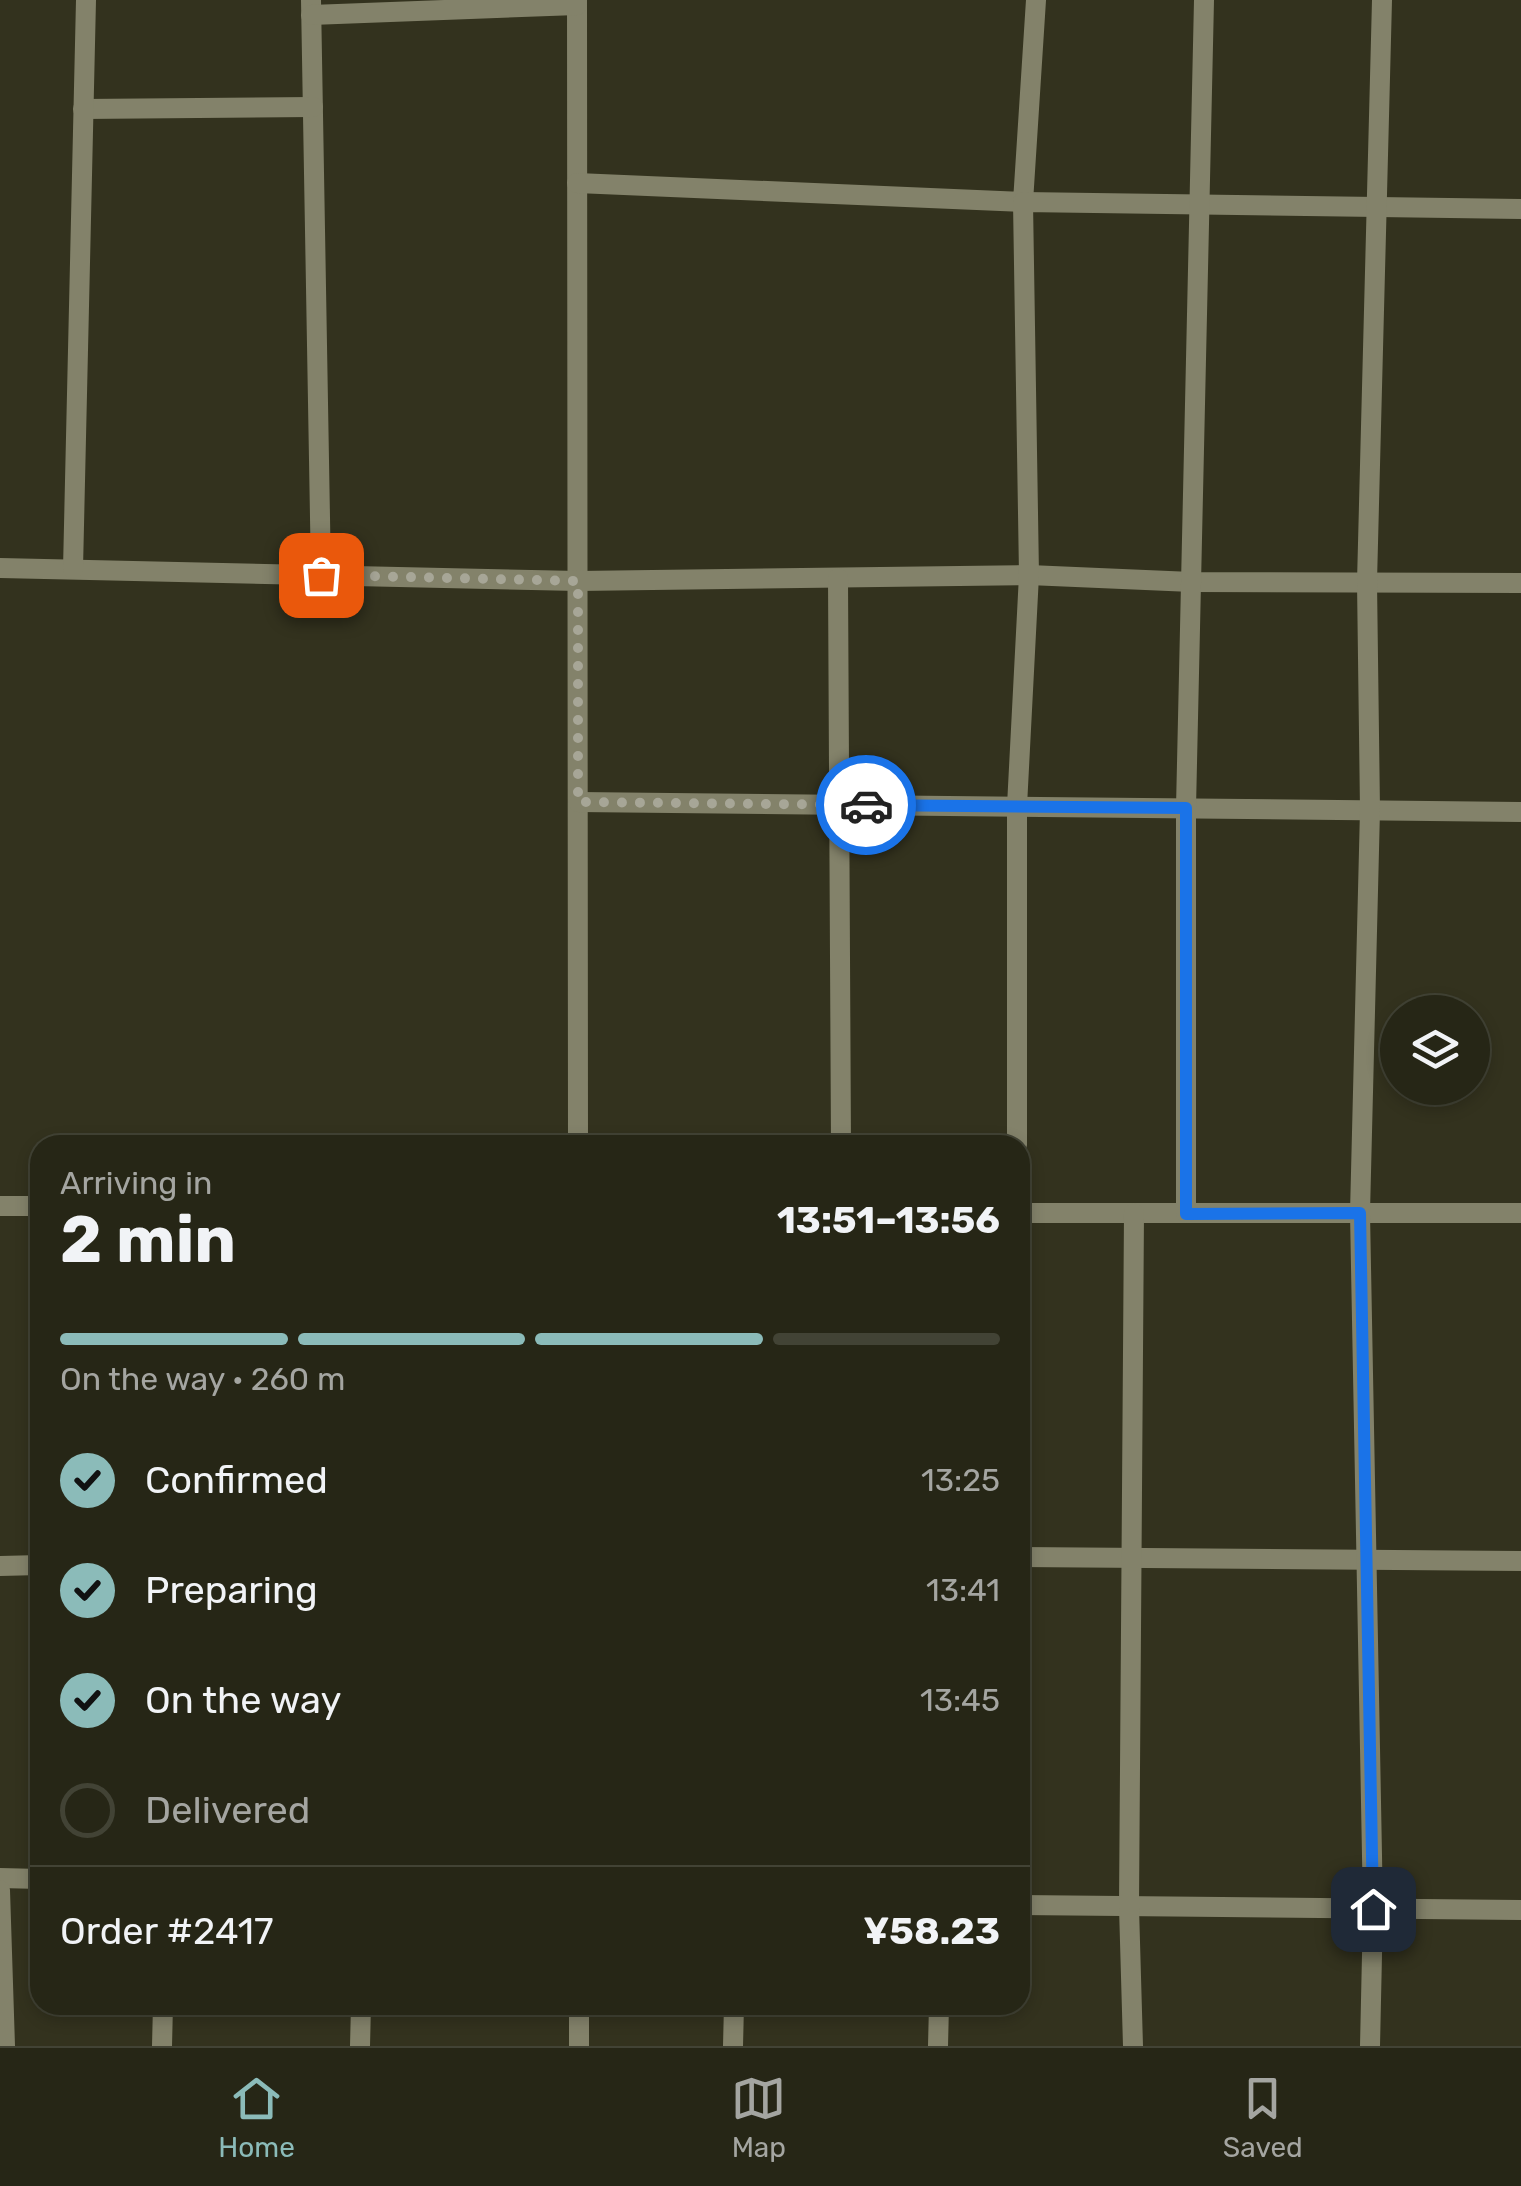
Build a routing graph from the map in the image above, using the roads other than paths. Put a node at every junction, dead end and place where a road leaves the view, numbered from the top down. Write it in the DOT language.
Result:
graph roads {
  1 [pos="86,0"];
  2 [pos="1036,0"];
  3 [pos="1204,0"];
  4 [pos="1382,0"];
  5 [pos="577,3"];
  6 [pos="311,8"];
  7 [pos="313,108"];
  8 [pos="83,109"];
  9 [pos="577,183"];
  10 [pos="1023,202"];
  11 [pos="1198,206"];
  12 [pos="1374,208"];
  13 [pos="1521,209"];
  14 [pos="0,568"];
  15 [pos="73,570"];
  16 [pos="321,575"];
  17 [pos="1030,575"];
  18 [pos="838,578"];
  19 [pos="578,581"];
  20 [pos="1192,582"];
  21 [pos="1367,582"];
  22 [pos="1521,583"];
  23 [pos="578,802"];
  24 [pos="842,804"];
  25 [pos="1017,806"];
  26 [pos="1186,808"];
  27 [pos="1370,810"];
  28 [pos="1521,812"];
  29 [pos="578,1135"];
  30 [pos="840,1135"];
  31 [pos="1017,1135"];
  32 [pos="0,1206"];
  33 [pos="30,1206"];
  34 [pos="1030,1213"];
  35 [pos="1360,1213"];
  36 [pos="1521,1213"];
  37 [pos="1134,1214"];
  38 [pos="1186,1214"];
  39 [pos="1030,1557"];
  40 [pos="1131,1558"];
  41 [pos="1363,1560"];
  42 [pos="1521,1561"];
  43 [pos="30,1565"];
  44 [pos="0,1566"];
  45 [pos="0,1878"];
  46 [pos="30,1879"];
  47 [pos="0,1890"];
  48 [pos="1030,1906"];
  49 [pos="1129,1907"];
  50 [pos="1373,1909"];
  51 [pos="1521,1910"];
  52 [pos="1,1958"];
  53 [pos="163,2015"];
  54 [pos="362,2015"];
  55 [pos="579,2015"];
  56 [pos="734,2015"];
  57 [pos="938,2015"];
  58 [pos="6,2046"];
  59 [pos="162,2046"];
  60 [pos="360,2046"];
  61 [pos="579,2046"];
  62 [pos="733,2046"];
  63 [pos="938,2046"];
  64 [pos="1133,2046"];
  65 [pos="1370,2046"];
  1 -- 8 [label="street"];
  2 -- 10 [label="street"];
  3 -- 11 [label="street"];
  4 -- 12 [label="street"];
  5 -- 6 [label="street"];
  5 -- 9 [label="street"];
  6 -- 7 [label="street"];
  7 -- 8 [label="street"];
  7 -- 16 [label="street"];
  8 -- 15 [label="street"];
  9 -- 10 [label="street"];
  9 -- 19 [label="street"];
  10 -- 11 [label="street"];
  10 -- 17 [label="street"];
  11 -- 12 [label="street"];
  11 -- 20 [label="street"];
  12 -- 13 [label="street"];
  12 -- 21 [label="street"];
  14 -- 15 [label="street"];
  15 -- 16 [label="street"];
  16 -- 19 [label="street"];
  17 -- 18 [label="street"];
  17 -- 20 [label="street"];
  17 -- 25 [label="street"];
  18 -- 19 [label="street"];
  18 -- 24 [label="street"];
  19 -- 23 [label="street"];
  20 -- 21 [label="street"];
  20 -- 26 [label="street"];
  21 -- 22 [label="street"];
  21 -- 27 [label="street"];
  23 -- 24 [label="street"];
  23 -- 29 [label="street"];
  24 -- 25 [label="street"];
  24 -- 30 [label="street"];
  25 -- 26 [label="street"];
  25 -- 31 [label="street"];
  26 -- 27 [label="street"];
  26 -- 38 [label="street"];
  27 -- 28 [label="street"];
  27 -- 35 [label="street"];
  32 -- 33 [label="street"];
  34 -- 37 [label="street"];
  35 -- 36 [label="street"];
  35 -- 38 [label="street"];
  35 -- 41 [label="street"];
  37 -- 38 [label="street"];
  37 -- 40 [label="street"];
  39 -- 40 [label="street"];
  40 -- 41 [label="street"];
  40 -- 49 [label="street"];
  41 -- 42 [label="street"];
  41 -- 50 [label="street"];
  43 -- 44 [label="street"];
  45 -- 46 [label="street"];
  47 -- 52 [label="street"];
  48 -- 49 [label="street"];
  49 -- 50 [label="street"];
  49 -- 64 [label="street"];
  50 -- 51 [label="street"];
  50 -- 65 [label="street"];
  52 -- 58 [label="street"];
  53 -- 59 [label="street"];
  54 -- 60 [label="street"];
  55 -- 61 [label="street"];
  56 -- 62 [label="street"];
  57 -- 63 [label="street"];
}
